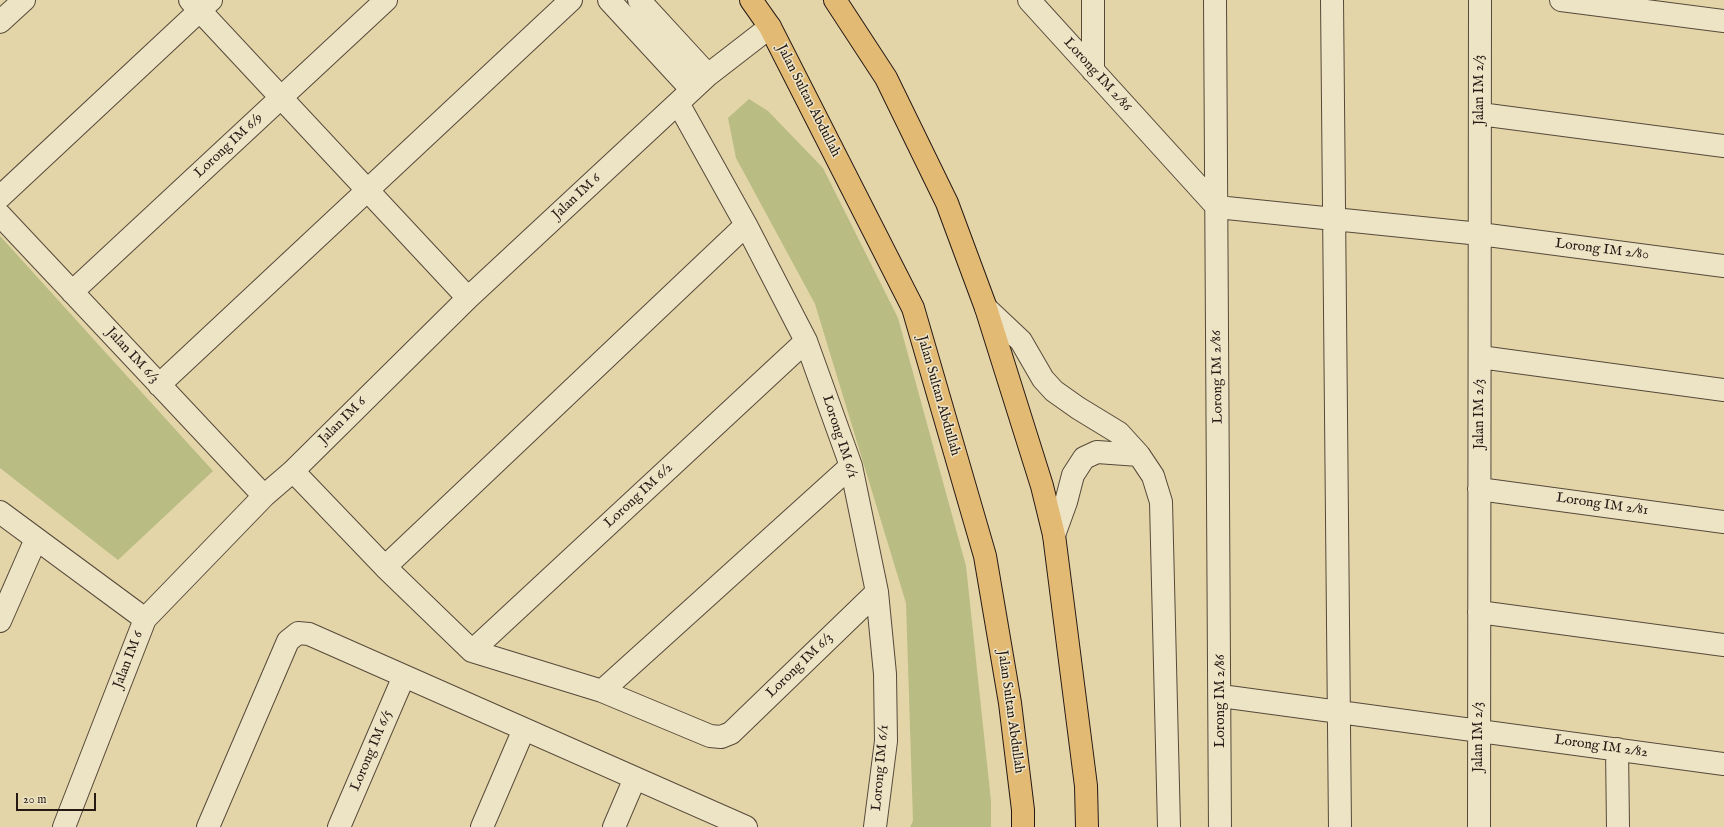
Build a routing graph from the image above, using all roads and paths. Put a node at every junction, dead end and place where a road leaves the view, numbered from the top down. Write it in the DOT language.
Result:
graph roads {
  1 [pos="24,0"];
  2 [pos="386,0"];
  3 [pos="571,0"];
  4 [pos="609,0"];
  5 [pos="639,0"];
  6 [pos="751,0"];
  7 [pos="835,0"];
  8 [pos="1029,0"];
  9 [pos="1093,0"];
  10 [pos="1215,0"];
  11 [pos="1332,0"];
  12 [pos="1480,0"];
  13 [pos="1561,0"];
  14 [pos="200,4"];
  15 [pos="1724,21"];
  16 [pos="0,22"];
  17 [pos="770,28"];
  18 [pos="1093,71"];
  19 [pos="708,75"];
  20 [pos="685,97"];
  21 [pos="281,98"];
  22 [pos="1480,114"];
  23 [pos="1724,146"];
  24 [pos="367,190"];
  25 [pos="0,197"];
  26 [pos="1217,208"];
  27 [pos="0,215"];
  28 [pos="1334,219"];
  29 [pos="746,225"];
  30 [pos="1480,234"];
  31 [pos="1724,266"];
  32 [pos="72,292"];
  33 [pos="468,298"];
  34 [pos="986,308"];
  35 [pos="806,341"];
  36 [pos="1480,357"];
  37 [pos="159,385"];
  38 [pos="1724,390"];
  39 [pos="1139,455"];
  40 [pos="851,466"];
  41 [pos="292,471"];
  42 [pos="1480,489"];
  43 [pos="264,496"];
  44 [pos="0,512"];
  45 [pos="1724,522"];
  46 [pos="1054,535"];
  47 [pos="36,539"];
  48 [pos="385,567"];
  49 [pos="877,592"];
  50 [pos="1479,612"];
  51 [pos="145,619"];
  52 [pos="0,621"];
  53 [pos="1724,645"];
  54 [pos="472,651"];
  55 [pos="404,676"];
  56 [pos="602,691"];
  57 [pos="1221,696"];
  58 [pos="1339,712"];
  59 [pos="524,729"];
  60 [pos="1479,731"];
  61 [pos="1617,749"];
  62 [pos="1724,764"];
  63 [pos="635,778"];
  64 [pos="64,827"];
  65 [pos="208,827"];
  66 [pos="339,827"];
  67 [pos="482,827"];
  68 [pos="614,827"];
  69 [pos="745,827"];
  70 [pos="875,827"];
  71 [pos="1023,827"];
  72 [pos="1087,827"];
  73 [pos="1169,827"];
  74 [pos="1220,827"];
  75 [pos="1340,827"];
  76 [pos="1479,827"];
  77 [pos="1618,827"];
  1 -- 16 [label="street"];
  2 -- 21 [label="street, Lorong IM 6/9"];
  3 -- 24 [label="street"];
  4 -- 20 [label="street, Lorong IM 6/1"];
  5 -- 19 [label="street"];
  6 -- 17 [label="main road, Jalan Sultan Abdullah"];
  7 -- 34 [label="main road"];
  8 -- 18 [label="street, Lorong IM 2/86"];
  9 -- 18 [label="street"];
  10 -- 26 [label="street"];
  11 -- 28 [label="street"];
  12 -- 22 [label="street, Jalan IM 2/3"];
  13 -- 15 [label="street"];
  14 -- 21 [label="street"];
  14 -- 25 [label="street"];
  17 -- 19 [label="street, Jalan IM 6"];
  17 -- 71 [label="main road, Jalan Sultan Abdullah"];
  18 -- 26 [label="street, Lorong IM 2/86"];
  19 -- 20 [label="street, Jalan IM 6"];
  20 -- 29 [label="street, Lorong IM 6/1"];
  20 -- 33 [label="street, Jalan IM 6"];
  21 -- 24 [label="street"];
  21 -- 32 [label="street, Lorong IM 6/9"];
  22 -- 23 [label="street"];
  22 -- 30 [label="street, Jalan IM 2/3"];
  24 -- 33 [label="street"];
  24 -- 37 [label="street"];
  26 -- 28 [label="street, Lorong IM 2/80"];
  26 -- 57 [label="street, Lorong IM 2/86"];
  27 -- 32 [label="street, Jalan IM 6/3"];
  28 -- 30 [label="street, Lorong IM 2/80"];
  28 -- 58 [label="street"];
  29 -- 35 [label="street, Lorong IM 6/1"];
  29 -- 48 [label="street"];
  30 -- 31 [label="street, Lorong IM 2/80"];
  30 -- 36 [label="street, Jalan IM 2/3"];
  32 -- 37 [label="street, Jalan IM 6/3"];
  33 -- 41 [label="street, Jalan IM 6"];
  34 -- 39 [label="street"];
  34 -- 46 [label="main road"];
  35 -- 40 [label="street, Lorong IM 6/1"];
  35 -- 54 [label="street, Lorong IM 6/2"];
  36 -- 38 [label="street"];
  36 -- 42 [label="street, Jalan IM 2/3"];
  37 -- 43 [label="street, Jalan IM 6/3"];
  39 -- 46 [label="street"];
  39 -- 73 [label="street"];
  40 -- 49 [label="street, Lorong IM 6/1"];
  40 -- 56 [label="street"];
  41 -- 43 [label="street, Jalan IM 6"];
  41 -- 48 [label="street"];
  42 -- 45 [label="street, Lorong IM 2/81"];
  42 -- 50 [label="street, Jalan IM 2/3"];
  43 -- 51 [label="street, Jalan IM 6"];
  44 -- 47 [label="street"];
  46 -- 72 [label="main road"];
  47 -- 51 [label="street"];
  47 -- 52 [label="street"];
  48 -- 54 [label="street"];
  49 -- 56 [label="street, Lorong IM 6/3"];
  49 -- 70 [label="street, Lorong IM 6/1"];
  50 -- 53 [label="street"];
  50 -- 60 [label="street, Jalan IM 2/3"];
  51 -- 64 [label="street, Jalan IM 6"];
  54 -- 56 [label="street"];
  55 -- 59 [label="street"];
  55 -- 65 [label="street"];
  55 -- 66 [label="street, Lorong IM 6/5"];
  57 -- 58 [label="street, Lorong IM 2/82"];
  57 -- 74 [label="street, Lorong IM 2/86"];
  58 -- 60 [label="street, Lorong IM 2/82"];
  58 -- 75 [label="street"];
  59 -- 63 [label="street"];
  59 -- 67 [label="street"];
  60 -- 61 [label="street, Lorong IM 2/82"];
  60 -- 76 [label="street, Jalan IM 2/3"];
  61 -- 62 [label="street, Lorong IM 2/82"];
  61 -- 77 [label="street"];
  63 -- 68 [label="street"];
  63 -- 69 [label="street"];
}
